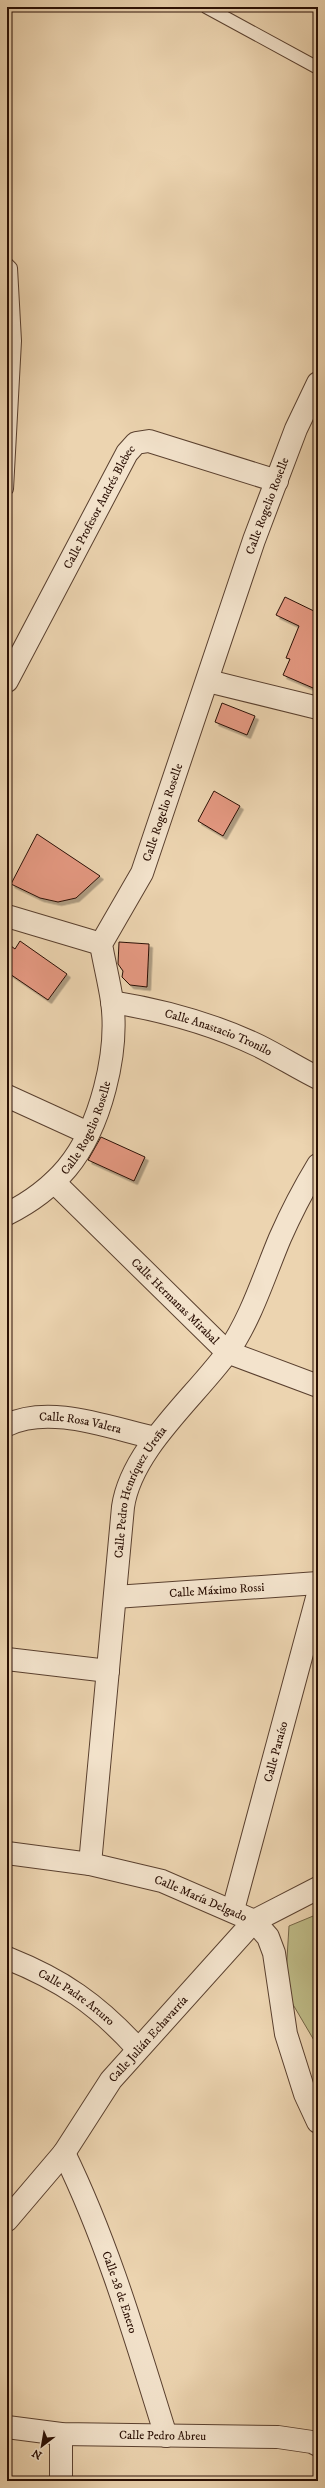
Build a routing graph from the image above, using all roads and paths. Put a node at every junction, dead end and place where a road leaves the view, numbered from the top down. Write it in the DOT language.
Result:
graph roads {
  1 [pos="206,7"];
  2 [pos="318,68"];
  3 [pos="7,264"];
  4 [pos="11,342"];
  5 [pos="318,383"];
  6 [pos="277,481"];
  7 [pos="7,489"];
  8 [pos="7,681"];
  9 [pos="208,681"];
  10 [pos="318,708"];
  11 [pos="7,916"];
  12 [pos="101,944"];
  13 [pos="112,1002"];
  14 [pos="318,1078"];
  15 [pos="7,1096"];
  16 [pos="88,1133"];
  17 [pos="318,1165"];
  18 [pos="54,1182"];
  19 [pos="7,1214"];
  20 [pos="227,1352"];
  21 [pos="318,1386"];
  22 [pos="7,1425"];
  23 [pos="155,1438"];
  24 [pos="318,1584"];
  25 [pos="318,1594"];
  26 [pos="115,1597"];
  27 [pos="7,1659"];
  28 [pos="108,1671"];
  29 [pos="7,1853"];
  30 [pos="90,1864"];
  31 [pos="318,1888"];
  32 [pos="233,1910"];
  33 [pos="254,1921"];
  34 [pos="7,1958"];
  35 [pos="137,2048"];
  36 [pos="318,2122"];
  37 [pos="64,2153"];
  38 [pos="7,2220"];
  39 [pos="7,2427"];
  40 [pos="60,2434"];
  41 [pos="166,2436"];
  42 [pos="316,2439"];
  43 [pos="61,2481"];
  1 -- 2 [label="lane"];
  3 -- 4 [label="lane"];
  4 -- 7 [label="lane"];
  5 -- 6 [label="street, Calle Rogelio Roselle"];
  6 -- 8 [label="street, Calle Profesor Andrés Blebec"];
  6 -- 9 [label="street, Calle Rogelio Roselle"];
  9 -- 10 [label="street"];
  9 -- 12 [label="street, Calle Rogelio Roselle"];
  11 -- 12 [label="street"];
  12 -- 13 [label="street, Calle Rogelio Roselle"];
  13 -- 14 [label="street, Calle Anastacio Tronilo"];
  13 -- 16 [label="street, Calle Rogelio Roselle"];
  15 -- 16 [label="street"];
  16 -- 18 [label="street, Calle Rogelio Roselle"];
  17 -- 20 [label="street, Calle Pedro Henríquez Ureña"];
  18 -- 19 [label="street, Calle Rogelio Roselle"];
  18 -- 20 [label="street, Calle Hermanas Mirabal"];
  20 -- 21 [label="street, Calle Hermanas Mirabal"];
  20 -- 23 [label="street, Calle Pedro Henríquez Ureña"];
  22 -- 23 [label="street, Calle Rosa Valera"];
  23 -- 26 [label="street, Calle Pedro Henríquez Ureña"];
  24 -- 26 [label="street, Calle Máximo Rossi"];
  25 -- 32 [label="street, Calle Paraíso"];
  26 -- 28 [label="street, Calle Pedro Henríquez Ureña"];
  27 -- 28 [label="street"];
  28 -- 30 [label="street, Calle Pedro Henríquez Ureña"];
  29 -- 30 [label="street, Calle María Delgado"];
  30 -- 32 [label="street, Calle María Delgado"];
  31 -- 33 [label="street, Calle Julián Echavarría"];
  32 -- 33 [label="street, Calle María Delgado"];
  33 -- 35 [label="street, Calle Julián Echavarría"];
  33 -- 36 [label="street, Calle María Delgado"];
  34 -- 35 [label="street, Calle Padre Arturo"];
  35 -- 37 [label="street, Calle Julián Echavarría"];
  37 -- 38 [label="street, Calle Julián Echavarría"];
  37 -- 41 [label="street, Calle 28 de Enero"];
  39 -- 40 [label="street, Calle Pedro Abreu"];
  40 -- 41 [label="street, Calle Pedro Abreu"];
  40 -- 43 [label="street"];
  41 -- 42 [label="street, Calle Pedro Abreu"];
}
